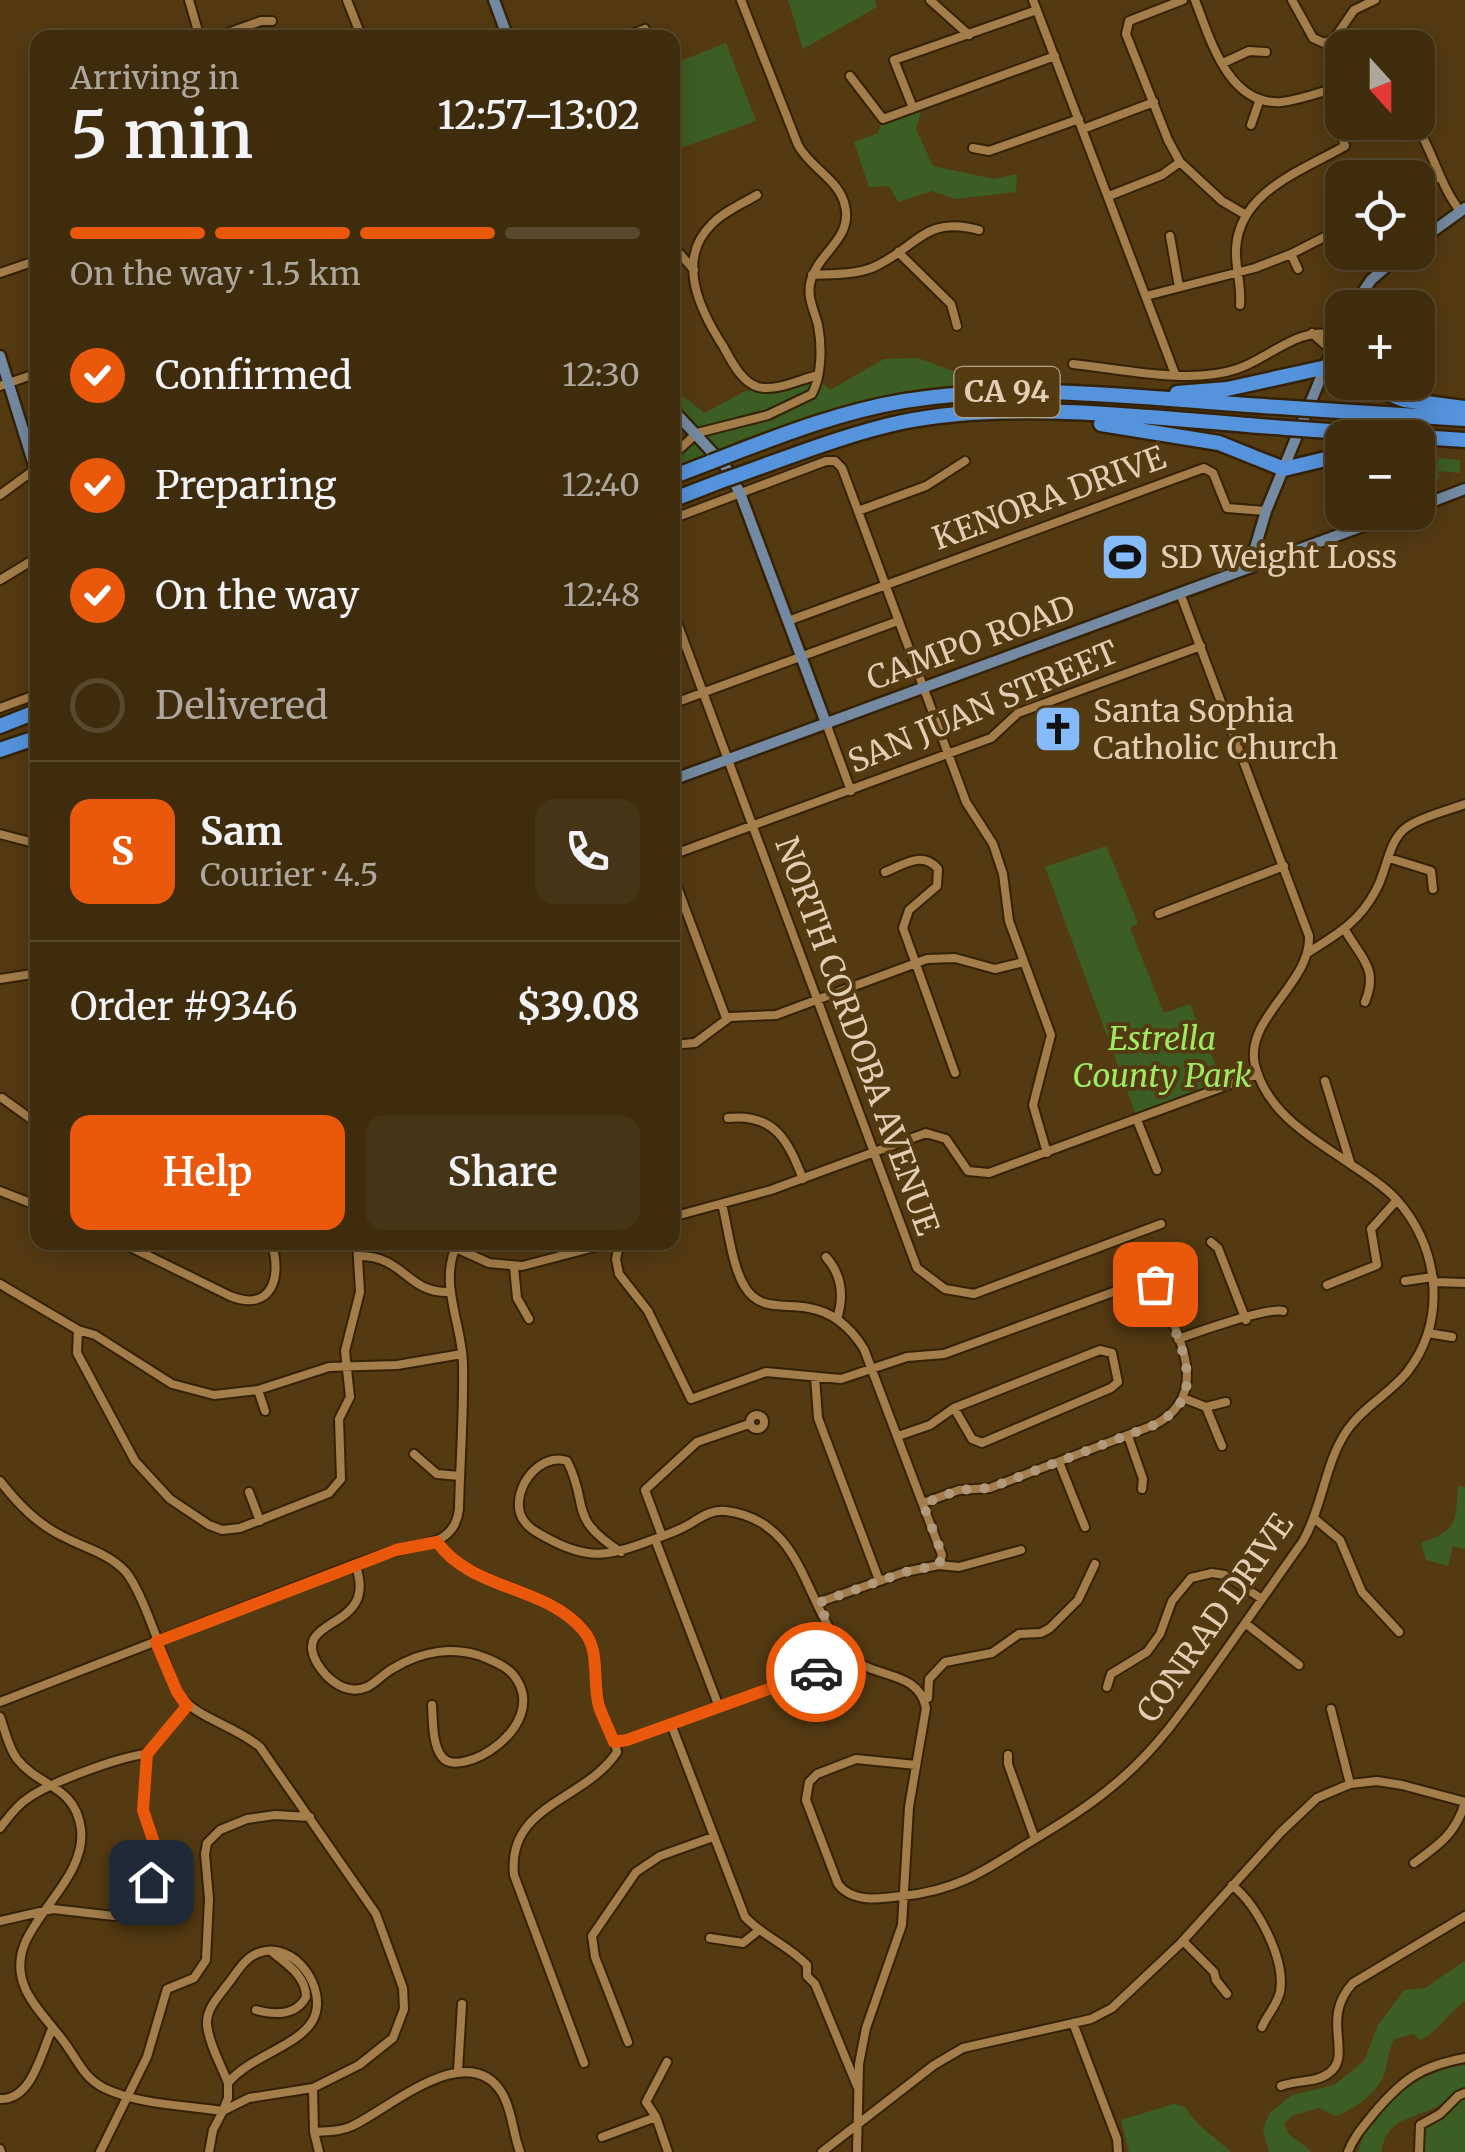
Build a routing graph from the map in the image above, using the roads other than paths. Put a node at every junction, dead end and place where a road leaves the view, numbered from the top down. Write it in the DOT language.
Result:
graph roads {
  1 [pos="189,0"];
  2 [pos="346,0"];
  3 [pos="494,0"];
  4 [pos="741,0"];
  5 [pos="930,0"];
  6 [pos="1033,0"];
  7 [pos="1183,0"];
  8 [pos="1195,0"];
  9 [pos="1292,0"];
  10 [pos="1375,0"];
  11 [pos="1037,10"];
  12 [pos="272,21"];
  13 [pos="198,30"];
  14 [pos="236,30"];
  15 [pos="359,30"];
  16 [pos="505,30"];
  17 [pos="969,35"];
  18 [pos="1266,52"];
  19 [pos="1055,56"];
  20 [pos="1223,64"];
  21 [pos="850,76"];
  22 [pos="1325,91"];
  23 [pos="1260,99"];
  24 [pos="1154,102"];
  25 [pos="913,108"];
  26 [pos="1079,118"];
  27 [pos="1251,124"];
  28 [pos="1083,129"];
  29 [pos="1343,140"];
  30 [pos="1426,140"];
  31 [pos="972,148"];
  32 [pos="1180,162"];
  33 [pos="1440,176"];
  34 [pos="1435,179"];
  35 [pos="757,195"];
  36 [pos="1109,196"];
  37 [pos="1462,210"];
  38 [pos="1246,214"];
  39 [pos="979,230"];
  40 [pos="1435,230"];
  41 [pos="1170,236"];
  42 [pos="1325,237"];
  43 [pos="898,252"];
  44 [pos="680,254"];
  45 [pos="1291,254"];
  46 [pos="30,263"];
  47 [pos="1298,268"];
  48 [pos="694,270"];
  49 [pos="1382,270"];
  50 [pos="0,273"];
  51 [pos="1237,273"];
  52 [pos="812,276"];
  53 [pos="1179,286"];
  54 [pos="1364,290"];
  55 [pos="1146,296"];
  56 [pos="1240,304"];
  57 [pos="957,326"];
  58 [pos="1312,333"];
  59 [pos="1325,333"];
  60 [pos="1325,345"];
  61 [pos="0,356"];
  62 [pos="1325,362"];
  63 [pos="1073,364"];
  64 [pos="1322,368"];
  65 [pos="1325,369"];
  66 [pos="1175,374"];
  67 [pos="30,375"];
  68 [pos="818,375"];
  69 [pos="4,384"];
  70 [pos="1111,394"];
  71 [pos="1404,400"];
  72 [pos="1465,408"];
  73 [pos="1032,413"];
  74 [pos="680,417"];
  75 [pos="1465,419"];
  76 [pos="697,433"];
  77 [pos="1465,442"];
  78 [pos="1435,445"];
  79 [pos="680,449"];
  80 [pos="30,457"];
  81 [pos="1325,460"];
  82 [pos="965,461"];
  83 [pos="1284,469"];
  84 [pos="680,474"];
  85 [pos="30,478"];
  86 [pos="1465,489"];
  87 [pos="740,493"];
  88 [pos="0,495"];
  89 [pos="680,497"];
  90 [pos="1435,500"];
  91 [pos="858,511"];
  92 [pos="1266,511"];
  93 [pos="680,516"];
  94 [pos="1351,530"];
  95 [pos="1256,539"];
  96 [pos="1269,560"];
  97 [pos="30,562"];
  98 [pos="1248,568"];
  99 [pos="0,580"];
  100 [pos="884,585"];
  101 [pos="1180,593"];
  102 [pos="788,621"];
  103 [pos="898,621"];
  104 [pos="680,629"];
  105 [pos="1201,646"];
  106 [pos="802,656"];
  107 [pos="923,688"];
  108 [pos="704,692"];
  109 [pos="30,697"];
  110 [pos="680,701"];
  111 [pos="0,708"];
  112 [pos="30,715"];
  113 [pos="826,724"];
  114 [pos="0,726"];
  115 [pos="30,743"];
  116 [pos="0,752"];
  117 [pos="948,754"];
  118 [pos="728,760"];
  119 [pos="680,777"];
  120 [pos="851,790"];
  121 [pos="1465,804"];
  122 [pos="753,826"];
  123 [pos="0,834"];
  124 [pos="30,842"];
  125 [pos="680,852"];
  126 [pos="1389,858"];
  127 [pos="1284,866"];
  128 [pos="885,872"];
  129 [pos="1433,890"];
  130 [pos="680,894"];
  131 [pos="1159,914"];
  132 [pos="1345,930"];
  133 [pos="1309,952"];
  134 [pos="1024,962"];
  135 [pos="915,963"];
  136 [pos="30,974"];
  137 [pos="0,978"];
  138 [pos="816,1000"];
  139 [pos="1364,1002"];
  140 [pos="726,1018"];
  141 [pos="680,1045"];
  142 [pos="955,1073"];
  143 [pos="1258,1074"];
  144 [pos="1325,1081"];
  145 [pos="2,1098"];
  146 [pos="30,1118"];
  147 [pos="728,1118"];
  148 [pos="1138,1120"];
  149 [pos="872,1152"];
  150 [pos="1048,1153"];
  151 [pos="1352,1166"];
  152 [pos="1157,1170"];
  153 [pos="803,1179"];
  154 [pos="0,1191"];
  155 [pos="1396,1200"];
  156 [pos="30,1203"];
  157 [pos="722,1204"];
  158 [pos="680,1215"];
  159 [pos="1161,1224"];
  160 [pos="1212,1242"];
  161 [pos="138,1250"];
  162 [pos="273,1250"];
  163 [pos="358,1250"];
  164 [pos="455,1250"];
  165 [pos="466,1250"];
  166 [pos="589,1250"];
  167 [pos="617,1250"];
  168 [pos="358,1256"];
  169 [pos="826,1257"];
  170 [pos="514,1267"];
  171 [pos="1434,1280"];
  172 [pos="1405,1282"];
  173 [pos="1465,1283"];
  174 [pos="0,1284"];
  175 [pos="1327,1285"];
  176 [pos="449,1292"];
  177 [pos="1283,1311"];
  178 [pos="529,1319"];
  179 [pos="837,1319"];
  180 [pos="1246,1320"];
  181 [pos="78,1330"];
  182 [pos="1428,1333"];
  183 [pos="1452,1337"];
  184 [pos="1178,1340"];
  185 [pos="462,1354"];
  186 [pos="346,1366"];
  187 [pos="872,1371"];
  188 [pos="815,1377"];
  189 [pos="258,1390"];
  190 [pos="1183,1398"];
  191 [pos="1226,1402"];
  192 [pos="1206,1407"];
  193 [pos="954,1408"];
  194 [pos="266,1411"];
  195 [pos="750,1424"];
  196 [pos="898,1436"];
  197 [pos="1128,1436"];
  198 [pos="1222,1446"];
  199 [pos="414,1454"];
  200 [pos="1059,1462"];
  201 [pos="460,1476"];
  202 [pos="0,1481"];
  203 [pos="1142,1489"];
  204 [pos="250,1492"];
  205 [pos="923,1504"];
  206 [pos="1315,1519"];
  207 [pos="260,1521"];
  208 [pos="1084,1527"];
  209 [pos="658,1538"];
  210 [pos="437,1542"];
  211 [pos="1021,1550"];
  212 [pos="621,1552"];
  213 [pos="354,1564"];
  214 [pos="1095,1564"];
  215 [pos="939,1565"];
  216 [pos="879,1580"];
  217 [pos="1262,1599"];
  218 [pos="818,1603"];
  219 [pos="1245,1623"];
  220 [pos="1399,1632"];
  221 [pos="156,1642"];
  222 [pos="852,1658"];
  223 [pos="1298,1666"];
  224 [pos="1107,1687"];
  225 [pos="924,1698"];
  226 [pos="0,1702"];
  227 [pos="432,1705"];
  228 [pos="187,1706"];
  229 [pos="719,1707"];
  230 [pos="1332,1708"];
  231 [pos="0,1716"];
  232 [pos="672,1724"];
  233 [pos="614,1742"];
  234 [pos="147,1754"];
  235 [pos="1008,1755"];
  236 [pos="916,1765"];
  237 [pos="1350,1784"];
  238 [pos="54,1786"];
  239 [pos="1465,1803"];
  240 [pos="310,1817"];
  241 [pos="0,1828"];
  242 [pos="713,1836"];
  243 [pos="1035,1839"];
  244 [pos="1414,1863"];
  245 [pos="1232,1885"];
  246 [pos="923,1894"];
  247 [pos="904,1896"];
  248 [pos="905,1911"];
  249 [pos="40,1913"];
  250 [pos="1465,1916"];
  251 [pos="0,1921"];
  252 [pos="758,1931"];
  253 [pos="710,1938"];
  254 [pos="1182,1941"];
  255 [pos="271,1950"];
  256 [pos="1228,1994"];
  257 [pos="462,2004"];
  258 [pos="256,2010"];
  259 [pos="1073,2023"];
  260 [pos="1262,2028"];
  261 [pos="52,2029"];
  262 [pos="628,2042"];
  263 [pos="1462,2056"];
  264 [pos="668,2062"];
  265 [pos="584,2063"];
  266 [pos="458,2071"];
  267 [pos="228,2083"];
  268 [pos="1281,2086"];
  269 [pos="314,2088"];
  270 [pos="858,2088"];
  271 [pos="1465,2093"];
  272 [pos="128,2096"];
  273 [pos="0,2099"];
  274 [pos="223,2111"];
  275 [pos="656,2116"];
  276 [pos="856,2126"];
  277 [pos="314,2132"];
  278 [pos="602,2137"];
  279 [pos="100,2152"];
  280 [pos="209,2152"];
  281 [pos="319,2152"];
  282 [pos="520,2152"];
  283 [pos="668,2152"];
  284 [pos="822,2152"];
  285 [pos="857,2152"];
  286 [pos="1118,2152"];
  287 [pos="1348,2152"];
  288 [pos="1418,2152"];
  1 -- 13 [label="street"];
  2 -- 15 [label="street"];
  3 -- 16 [label="main road"];
  4 -- 52 [label="street"];
  5 -- 17 [label="street"];
  6 -- 11 [label="street"];
  7 -- 24 [label="street"];
  8 -- 20 [label="street"];
  9 -- 10 [label="street"];
  11 -- 17 [label="street"];
  11 -- 19 [label="street"];
  12 -- 14 [label="street"];
  17 -- 25 [label="street"];
  18 -- 20 [label="street"];
  19 -- 25 [label="street"];
  19 -- 26 [label="street"];
  20 -- 23 [label="street"];
  21 -- 25 [label="street"];
  22 -- 23 [label="street"];
  23 -- 27 [label="street"];
  24 -- 28 [label="street"];
  24 -- 32 [label="street"];
  26 -- 28 [label="street"];
  26 -- 31 [label="street"];
  28 -- 36 [label="street"];
  29 -- 38 [label="street"];
  30 -- 33 [label="street"];
  32 -- 36 [label="street"];
  32 -- 38 [label="street"];
  33 -- 34 [label="street"];
  33 -- 37 [label="street"];
  35 -- 48 [label="street"];
  36 -- 55 [label="street"];
  37 -- 40 [label="main road"];
  38 -- 51 [label="street"];
  39 -- 43 [label="street"];
  41 -- 53 [label="street"];
  42 -- 45 [label="street"];
  43 -- 52 [label="street"];
  43 -- 57 [label="street"];
  44 -- 48 [label="street"];
  45 -- 47 [label="street"];
  45 -- 51 [label="street"];
  46 -- 50 [label="street"];
  48 -- 68 [label="street"];
  49 -- 54 [label="main road"];
  51 -- 53 [label="street"];
  51 -- 56 [label="street"];
  52 -- 68 [label="street"];
  53 -- 55 [label="street"];
  55 -- 66 [label="street"];
  58 -- 59 [label="street"];
  58 -- 60 [label="street"];
  58 -- 66 [label="street"];
  61 -- 69 [label="main road"];
  62 -- 64 [label="main road"];
  63 -- 66 [label="street"];
  64 -- 65 [label="highway"];
  64 -- 70 [label="highway"];
  64 -- 83 [label="main road"];
  67 -- 69 [label="street"];
  68 -- 76 [label="street"];
  69 -- 80 [label="main road"];
  70 -- 75 [label="highway, CA 94, bridge"];
  70 -- 84 [label="highway, CA 94, bridge"];
  71 -- 72 [label="highway"];
  73 -- 77 [label="highway, CA 94, bridge"];
  73 -- 83 [label="highway"];
  73 -- 89 [label="highway, CA 94, bridge"];
  74 -- 76 [label="main road"];
  76 -- 79 [label="street"];
  76 -- 87 [label="main road"];
  77 -- 78 [label="highway"];
  81 -- 83 [label="highway"];
  82 -- 91 [label="street"];
  83 -- 92 [label="main road"];
  85 -- 88 [label="street"];
  86 -- 90 [label="main road"];
  87 -- 91 [label="street"];
  87 -- 93 [label="street"];
  87 -- 102 [label="main road"];
  91 -- 100 [label="street"];
  92 -- 95 [label="main road"];
  92 -- 100 [label="street, KENORA DRIVE"];
  94 -- 96 [label="main road, CAMPO ROAD"];
  95 -- 96 [label="main road"];
  95 -- 98 [label="main road"];
  96 -- 98 [label="main road, CAMPO ROAD"];
  97 -- 99 [label="street"];
  98 -- 101 [label="main road, CAMPO ROAD"];
  100 -- 102 [label="street"];
  100 -- 103 [label="street"];
  101 -- 105 [label="street"];
  101 -- 107 [label="main road, CAMPO ROAD"];
  102 -- 106 [label="main road"];
  103 -- 106 [label="street"];
  103 -- 107 [label="street"];
  104 -- 108 [label="street, NORTH CORDOBA AVENUE"];
  105 -- 117 [label="street, SAN JUAN STREET"];
  105 -- 127 [label="street"];
  106 -- 108 [label="street"];
  106 -- 113 [label="main road"];
  107 -- 113 [label="main road, CAMPO ROAD"];
  107 -- 117 [label="street"];
  108 -- 110 [label="street"];
  108 -- 118 [label="street, NORTH CORDOBA AVENUE"];
  109 -- 111 [label="street"];
  112 -- 114 [label="highway"];
  113 -- 118 [label="main road, CAMPO ROAD"];
  113 -- 120 [label="street"];
  115 -- 116 [label="highway"];
  117 -- 120 [label="street, SAN JUAN STREET"];
  117 -- 134 [label="street"];
  118 -- 119 [label="main road, CAMPO ROAD"];
  118 -- 122 [label="street, NORTH CORDOBA AVENUE"];
  120 -- 122 [label="street, SAN JUAN STREET"];
  121 -- 126 [label="street"];
  122 -- 125 [label="street, SAN JUAN STREET"];
  122 -- 138 [label="street, NORTH CORDOBA AVENUE"];
  123 -- 124 [label="street"];
  126 -- 129 [label="street"];
  126 -- 132 [label="street"];
  127 -- 131 [label="street"];
  127 -- 133 [label="street"];
  128 -- 135 [label="street"];
  130 -- 140 [label="street"];
  132 -- 133 [label="street"];
  132 -- 139 [label="street"];
  133 -- 143 [label="street"];
  134 -- 135 [label="street"];
  134 -- 150 [label="street"];
  135 -- 138 [label="street"];
  135 -- 142 [label="street"];
  136 -- 137 [label="street"];
  138 -- 140 [label="street"];
  138 -- 149 [label="street, NORTH CORDOBA AVENUE"];
  140 -- 141 [label="street"];
  143 -- 148 [label="street"];
  143 -- 151 [label="street, CONRAD DRIVE"];
  144 -- 151 [label="street"];
  145 -- 146 [label="street"];
  147 -- 153 [label="street"];
  148 -- 150 [label="street"];
  148 -- 152 [label="street"];
  149 -- 150 [label="street"];
  149 -- 153 [label="street"];
  149 -- 159 [label="street, NORTH CORDOBA AVENUE"];
  151 -- 155 [label="street, CONRAD DRIVE"];
  153 -- 157 [label="street"];
  154 -- 156 [label="street"];
  155 -- 171 [label="street, CONRAD DRIVE"];
  155 -- 175 [label="street"];
  157 -- 158 [label="street"];
  157 -- 179 [label="street"];
  160 -- 180 [label="street"];
  161 -- 162 [label="street"];
  163 -- 168 [label="street"];
  164 -- 176 [label="street"];
  165 -- 170 [label="street"];
  166 -- 170 [label="street"];
  167 -- 188 [label="street"];
  168 -- 176 [label="street"];
  168 -- 186 [label="street"];
  169 -- 179 [label="street"];
  170 -- 178 [label="street"];
  171 -- 172 [label="street"];
  171 -- 173 [label="street"];
  171 -- 182 [label="street, CONRAD DRIVE"];
  174 -- 181 [label="street"];
  176 -- 185 [label="street"];
  177 -- 180 [label="street"];
  179 -- 187 [label="street"];
  180 -- 184 [label="street"];
  181 -- 189 [label="street"];
  181 -- 207 [label="street"];
  182 -- 183 [label="street"];
  182 -- 206 [label="street, CONRAD DRIVE"];
  184 -- 187 [label="street"];
  184 -- 190 [label="street"];
  185 -- 186 [label="street"];
  185 -- 201 [label="street"];
  186 -- 189 [label="street"];
  186 -- 207 [label="street"];
  187 -- 188 [label="street"];
  187 -- 196 [label="street"];
  188 -- 216 [label="street"];
  189 -- 194 [label="street"];
  190 -- 192 [label="street"];
  190 -- 197 [label="street"];
  191 -- 192 [label="street"];
  192 -- 198 [label="street"];
  193 -- 193 [label="street"];
  193 -- 196 [label="street"];
  195 -- 209 [label="street"];
  196 -- 205 [label="street"];
  197 -- 200 [label="street"];
  197 -- 203 [label="street"];
  199 -- 201 [label="street"];
  200 -- 205 [label="street"];
  200 -- 208 [label="street"];
  201 -- 210 [label="street"];
  202 -- 221 [label="street"];
  204 -- 207 [label="street"];
  205 -- 215 [label="street"];
  206 -- 217 [label="street, CONRAD DRIVE"];
  206 -- 220 [label="street"];
  209 -- 212 [label="street"];
  209 -- 218 [label="street"];
  209 -- 229 [label="street"];
  210 -- 213 [label="street"];
  210 -- 233 [label="street"];
  211 -- 215 [label="street"];
  212 -- 212 [label="street"];
  213 -- 221 [label="street"];
  213 -- 227 [label="street"];
  214 -- 225 [label="street"];
  215 -- 216 [label="street"];
  216 -- 218 [label="street"];
  217 -- 219 [label="street, CONRAD DRIVE"];
  217 -- 224 [label="street"];
  218 -- 222 [label="street"];
  219 -- 223 [label="street"];
  219 -- 243 [label="street, CONRAD DRIVE"];
  221 -- 226 [label="street"];
  221 -- 228 [label="street"];
  222 -- 225 [label="street"];
  222 -- 229 [label="street"];
  225 -- 236 [label="street"];
  228 -- 234 [label="street"];
  228 -- 240 [label="street"];
  229 -- 232 [label="street"];
  230 -- 237 [label="street"];
  231 -- 238 [label="street"];
  232 -- 233 [label="street"];
  232 -- 242 [label="street"];
  233 -- 265 [label="street"];
  234 -- 238 [label="street"];
  234 -- 249 [label="street"];
  235 -- 243 [label="street"];
  236 -- 247 [label="street"];
  236 -- 247 [label="street, CONRAD DRIVE"];
  237 -- 239 [label="street"];
  237 -- 245 [label="street"];
  238 -- 241 [label="street"];
  238 -- 249 [label="street"];
  239 -- 244 [label="street"];
  240 -- 269 [label="street"];
  240 -- 272 [label="street"];
  242 -- 252 [label="street"];
  242 -- 262 [label="street"];
  243 -- 246 [label="street, CONRAD DRIVE"];
  245 -- 254 [label="street"];
  245 -- 260 [label="street"];
  246 -- 247 [label="street, CONRAD DRIVE"];
  246 -- 248 [label="street"];
  247 -- 248 [label="street"];
  248 -- 270 [label="street"];
  249 -- 251 [label="street"];
  249 -- 261 [label="street"];
  250 -- 268 [label="street"];
  252 -- 253 [label="street"];
  252 -- 270 [label="street"];
  254 -- 256 [label="street"];
  254 -- 259 [label="street"];
  255 -- 258 [label="street"];
  255 -- 267 [label="street"];
  255 -- 267 [label="street"];
  257 -- 266 [label="street"];
  259 -- 276 [label="street"];
  259 -- 286 [label="street"];
  261 -- 272 [label="street"];
  261 -- 273 [label="street"];
  263 -- 287 [label="street"];
  264 -- 275 [label="street"];
  266 -- 277 [label="street"];
  266 -- 282 [label="street"];
  267 -- 274 [label="street"];
  269 -- 274 [label="street"];
  269 -- 277 [label="street"];
  270 -- 276 [label="street"];
  271 -- 288 [label="street"];
  272 -- 274 [label="street"];
  272 -- 279 [label="street"];
  274 -- 280 [label="street"];
  275 -- 278 [label="street"];
  275 -- 283 [label="street"];
  276 -- 284 [label="street"];
  276 -- 285 [label="street"];
  277 -- 281 [label="street"];
}
